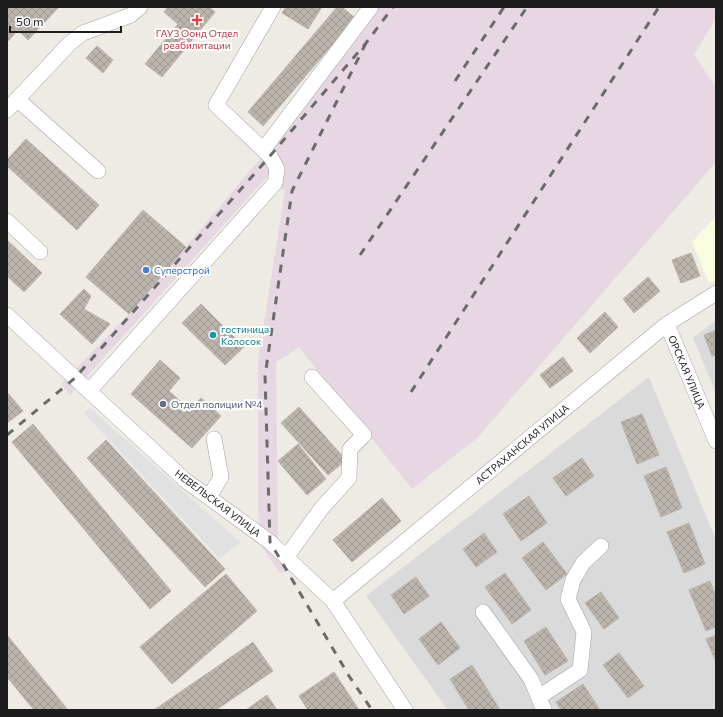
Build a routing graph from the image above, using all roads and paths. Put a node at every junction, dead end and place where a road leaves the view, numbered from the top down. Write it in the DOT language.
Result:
graph roads {
  1 [pos="273,7"];
  2 [pos="371,7"];
  3 [pos="133,10"];
  4 [pos="12,104"];
  5 [pos="263,150"];
  6 [pos="98,171"];
  7 [pos="7,221"];
  8 [pos="40,252"];
  9 [pos="716,293"];
  10 [pos="7,315"];
  11 [pos="667,324"];
  12 [pos="312,377"];
  13 [pos="89,391"];
  14 [pos="214,439"];
  15 [pos="716,442"];
  16 [pos="209,496"];
  17 [pos="601,546"];
  18 [pos="287,556"];
  19 [pos="333,601"];
  20 [pos="483,612"];
  21 [pos="542,704"];
  22 [pos="405,710"];
  1 -- 5 [label="street"];
  2 -- 5 [label="street"];
  3 -- 4 [label="street"];
  4 -- 6 [label="street"];
  5 -- 13 [label="street"];
  7 -- 8 [label="street"];
  9 -- 11 [label="street, АСТРАХАНСКАЯ УЛИЦА"];
  10 -- 13 [label="street, НЕВЕЛЬСКАЯ УЛИЦА"];
  11 -- 15 [label="street, ОРСКАЯ УЛИЦА"];
  11 -- 19 [label="street, АСТРАХАНСКАЯ УЛИЦА"];
  12 -- 18 [label="street"];
  13 -- 16 [label="street, НЕВЕЛЬСКАЯ УЛИЦА"];
  14 -- 16 [label="street"];
  16 -- 18 [label="street, НЕВЕЛЬСКАЯ УЛИЦА"];
  17 -- 21 [label="street"];
  18 -- 19 [label="street, НЕВЕЛЬСКАЯ УЛИЦА"];
  19 -- 22 [label="street, НЕВЕЛЬСКАЯ УЛИЦА"];
  20 -- 21 [label="street"];
}
